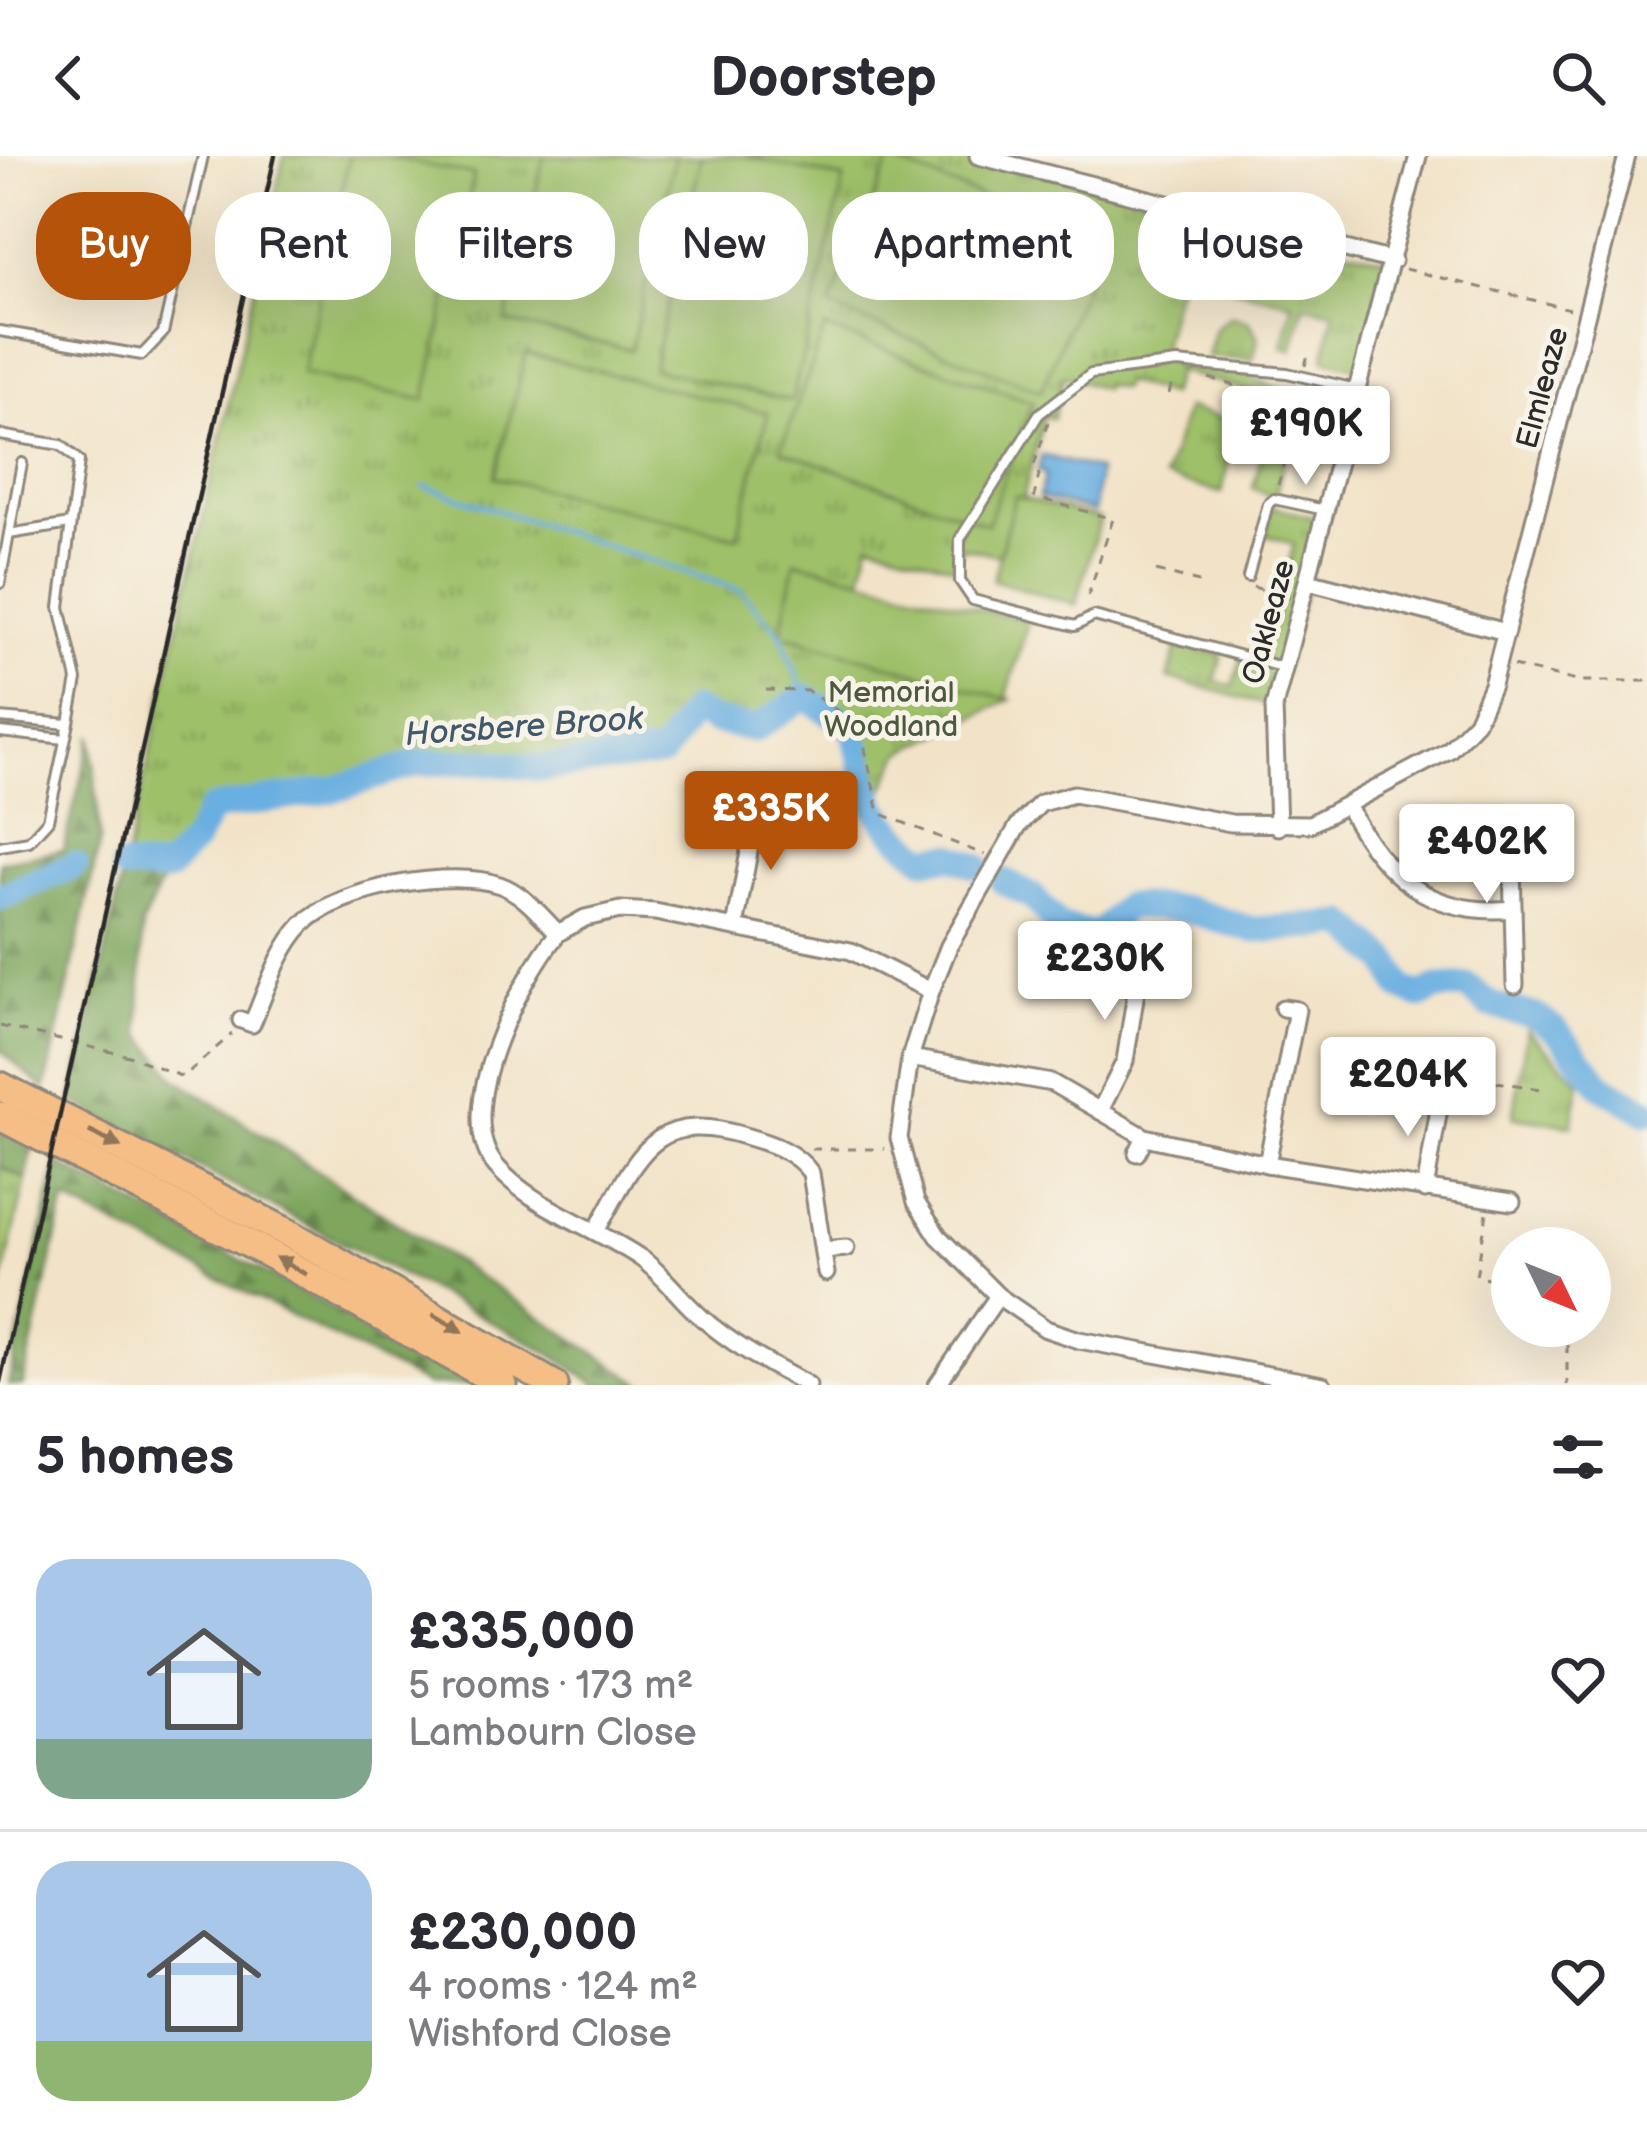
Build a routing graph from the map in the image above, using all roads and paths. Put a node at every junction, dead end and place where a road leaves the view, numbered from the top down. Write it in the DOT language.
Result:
graph roads {
  1 [pos="203,156"];
  2 [pos="978,156"];
  3 [pos="1418,156"];
  4 [pos="1627,156"];
  5 [pos="1399,265"];
  6 [pos="1574,310"];
  7 [pos="0,331"];
  8 [pos="1194,375"];
  9 [pos="1357,389"];
  10 [pos="1299,404"];
  11 [pos="1049,420"];
  12 [pos="1268,434"];
  13 [pos="0,435"];
  14 [pos="22,463"];
  15 [pos="1274,499"];
  16 [pos="1327,511"];
  17 [pos="70,524"];
  18 [pos="9,534"];
  19 [pos="1156,572"];
  20 [pos="1308,580"];
  21 [pos="1199,582"];
  22 [pos="1250,582"];
  23 [pos="0,584"];
  24 [pos="1088,596"];
  25 [pos="1303,601"];
  26 [pos="1506,632"];
  27 [pos="1498,662"];
  28 [pos="1285,668"];
  29 [pos="1647,681"];
  30 [pos="766,690"];
  31 [pos="0,718"];
  32 [pos="69,723"];
  33 [pos="0,733"];
  34 [pos="65,739"];
  35 [pos="1348,807"];
  36 [pos="756,809"];
  37 [pos="1511,826"];
  38 [pos="1278,827"];
  39 [pos="0,846"];
  40 [pos="997,861"];
  41 [pos="1513,909"];
  42 [pos="735,927"];
  43 [pos="558,932"];
  44 [pos="1117,960"];
  45 [pos="1515,985"];
  46 [pos="931,992"];
  47 [pos="1297,1010"];
  48 [pos="253,1025"];
  49 [pos="0,1026"];
  50 [pos="910,1058"];
  51 [pos="0,1071"];
  52 [pos="1446,1074"];
  53 [pos="0,1086"];
  54 [pos="1540,1089"];
  55 [pos="27,1100"];
  56 [pos="1100,1111"];
  57 [pos="0,1116"];
  58 [pos="1145,1136"];
  59 [pos="778,1148"];
  60 [pos="885,1149"];
  61 [pos="1137,1154"];
  62 [pos="812,1158"];
  63 [pos="1267,1164"];
  64 [pos="772,1168"];
  65 [pos="1425,1190"];
  66 [pos="1489,1199"];
  67 [pos="1512,1202"];
  68 [pos="596,1231"];
  69 [pos="846,1249"];
  70 [pos="823,1250"];
  71 [pos="826,1273"];
  72 [pos="1491,1278"];
  73 [pos="998,1297"];
  74 [pos="1567,1347"];
  75 [pos="503,1385"];
  76 [pos="554,1385"];
  77 [pos="808,1385"];
  78 [pos="937,1385"];
  79 [pos="1323,1385"];
  80 [pos="1567,1385"];
  1 -- 7 [label="lane"];
  2 -- 5 [label="street"];
  3 -- 5 [label="street, Oakleaze"];
  4 -- 26 [label="street, Elmleaze"];
  5 -- 6 [label="path"];
  5 -- 9 [label="street, Oakleaze"];
  8 -- 10 [label="path"];
  9 -- 16 [label="street, Oakleaze"];
  9 -- 28 [label="lane"];
  11 -- 24 [label="path"];
  12 -- 15 [label="path"];
  13 -- 17 [label="lane"];
  14 -- 18 [label="lane"];
  15 -- 16 [label="lane"];
  15 -- 22 [label="lane"];
  16 -- 20 [label="street, Oakleaze"];
  17 -- 18 [label="lane"];
  17 -- 32 [label="lane"];
  18 -- 23 [label="lane"];
  19 -- 21 [label="path"];
  20 -- 25 [label="street, Oakleaze"];
  20 -- 26 [label="street"];
  22 -- 25 [label="path"];
  25 -- 28 [label="street, Oakleaze"];
  26 -- 27 [label="street, Elmleaze"];
  27 -- 29 [label="path"];
  27 -- 35 [label="street, Elmleaze"];
  28 -- 38 [label="street, Oakleaze"];
  30 -- 40 [label="path"];
  31 -- 32 [label="lane"];
  32 -- 34 [label="lane"];
  33 -- 34 [label="lane"];
  34 -- 39 [label="lane"];
  35 -- 38 [label="street, Elmleaze"];
  35 -- 41 [label="street"];
  36 -- 42 [label="street"];
  37 -- 41 [label="street"];
  38 -- 40 [label="street"];
  40 -- 46 [label="street"];
  41 -- 45 [label="street"];
  42 -- 43 [label="street"];
  42 -- 46 [label="street"];
  43 -- 48 [label="street"];
  43 -- 68 [label="street"];
  44 -- 56 [label="street"];
  46 -- 50 [label="street"];
  47 -- 63 [label="street"];
  48 -- 49 [label="path"];
  50 -- 56 [label="street"];
  50 -- 73 [label="street"];
  51 -- 55 [label="lane"];
  52 -- 54 [label="path"];
  52 -- 65 [label="street"];
  53 -- 55 [label="highway"];
  55 -- 76 [label="highway, one-way"];
  56 -- 58 [label="street"];
  75 -- 57 [label="highway, one-way"];
  58 -- 61 [label="street"];
  58 -- 63 [label="street"];
  59 -- 64 [label="street"];
  59 -- 68 [label="street"];
  59 -- 70 [label="street"];
  60 -- 62 [label="path"];
  63 -- 65 [label="street"];
  65 -- 66 [label="street"];
  66 -- 67 [label="street"];
  66 -- 72 [label="path"];
  68 -- 77 [label="street"];
  69 -- 70 [label="street"];
  70 -- 71 [label="street"];
  73 -- 78 [label="street"];
  73 -- 79 [label="street"];
  74 -- 80 [label="path"];
}
